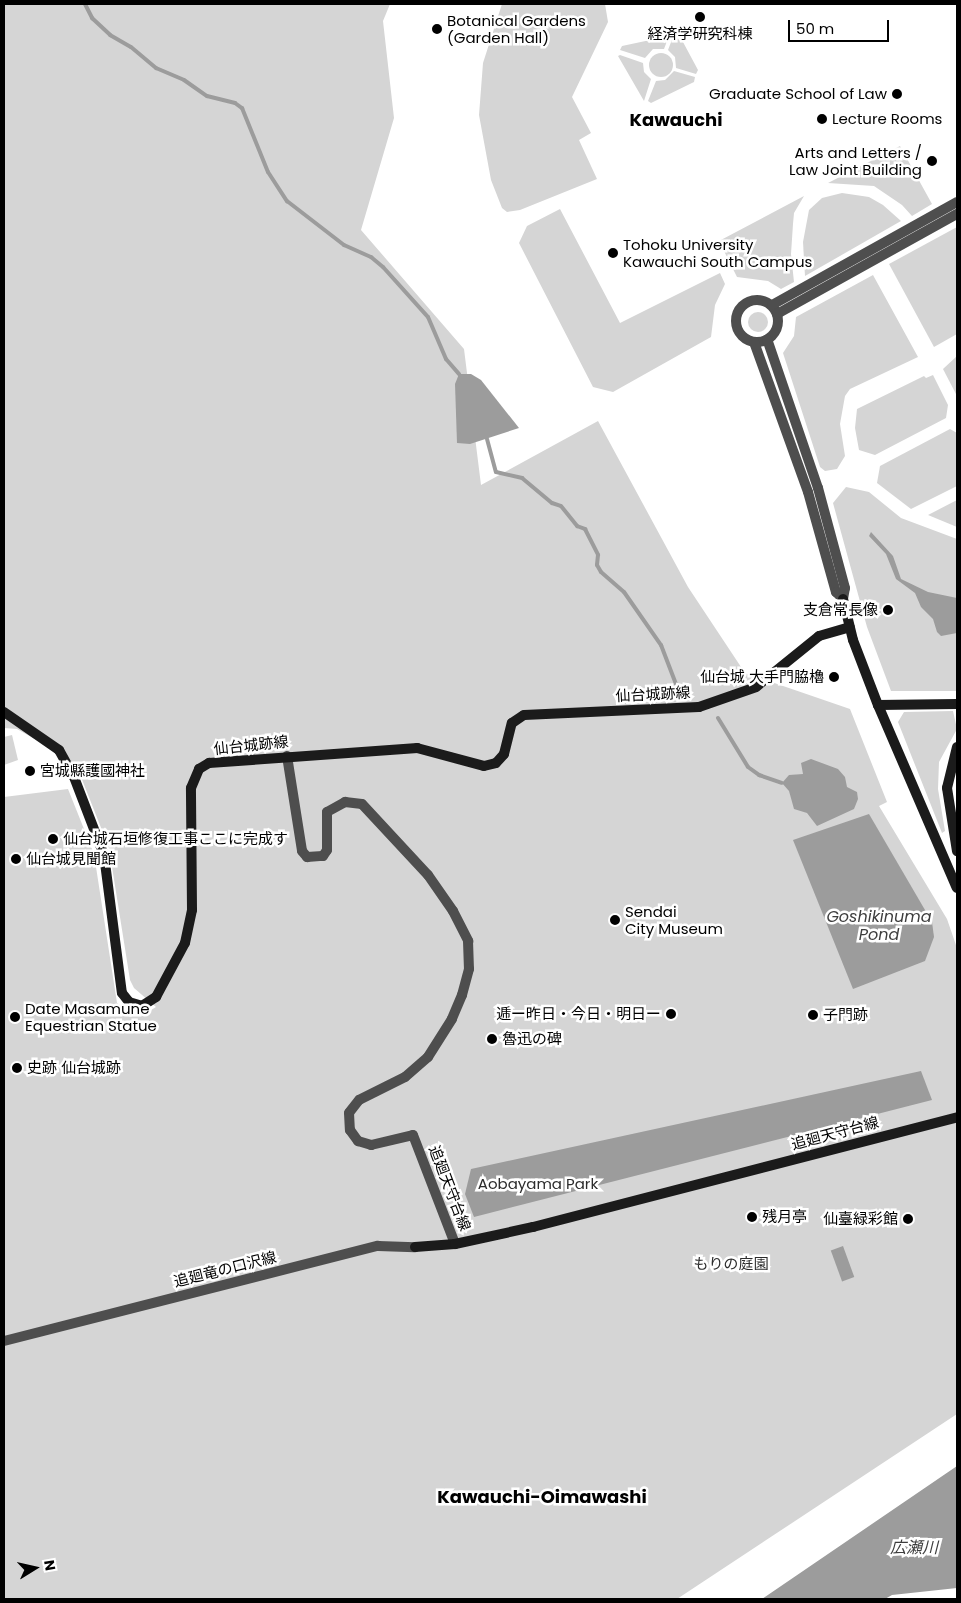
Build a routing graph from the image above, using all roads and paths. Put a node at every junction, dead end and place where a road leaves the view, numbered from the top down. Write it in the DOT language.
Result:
graph roads {
  1 [pos="957,202"];
  2 [pos="957,214"];
  3 [pos="775,310"];
  4 [pos="767,339"];
  5 [pos="754,342"];
  6 [pos="843,599"];
  7 [pos="850,627"];
  8 [pos="957,704"];
  9 [pos="878,705"];
  10 [pos="4,712"];
  11 [pos="957,747"];
  12 [pos="287,756"];
  13 [pos="957,851"];
  14 [pos="957,888"];
  15 [pos="957,1117"];
  16 [pos="455,1244"];
  17 [pos="4,1341"];
  1 -- 3 [label="street"];
  2 -- 3 [label="street"];
  3 -- 4 [label="street"];
  3 -- 5 [label="street"];
  4 -- 5 [label="street"];
  4 -- 6 [label="street"];
  5 -- 6 [label="street"];
  6 -- 7 [label="street"];
  7 -- 9 [label="street"];
  7 -- 12 [label="street, 仙台城跡線"];
  8 -- 9 [label="street"];
  9 -- 14 [label="street"];
  10 -- 12 [label="street, 仙台城跡線"];
  11 -- 13 [label="street"];
  12 -- 16 [label="street, 追廻天守台線"];
  15 -- 16 [label="street, 追廻天守台線"];
  16 -- 17 [label="street, 追廻竜の口沢線"];
}
